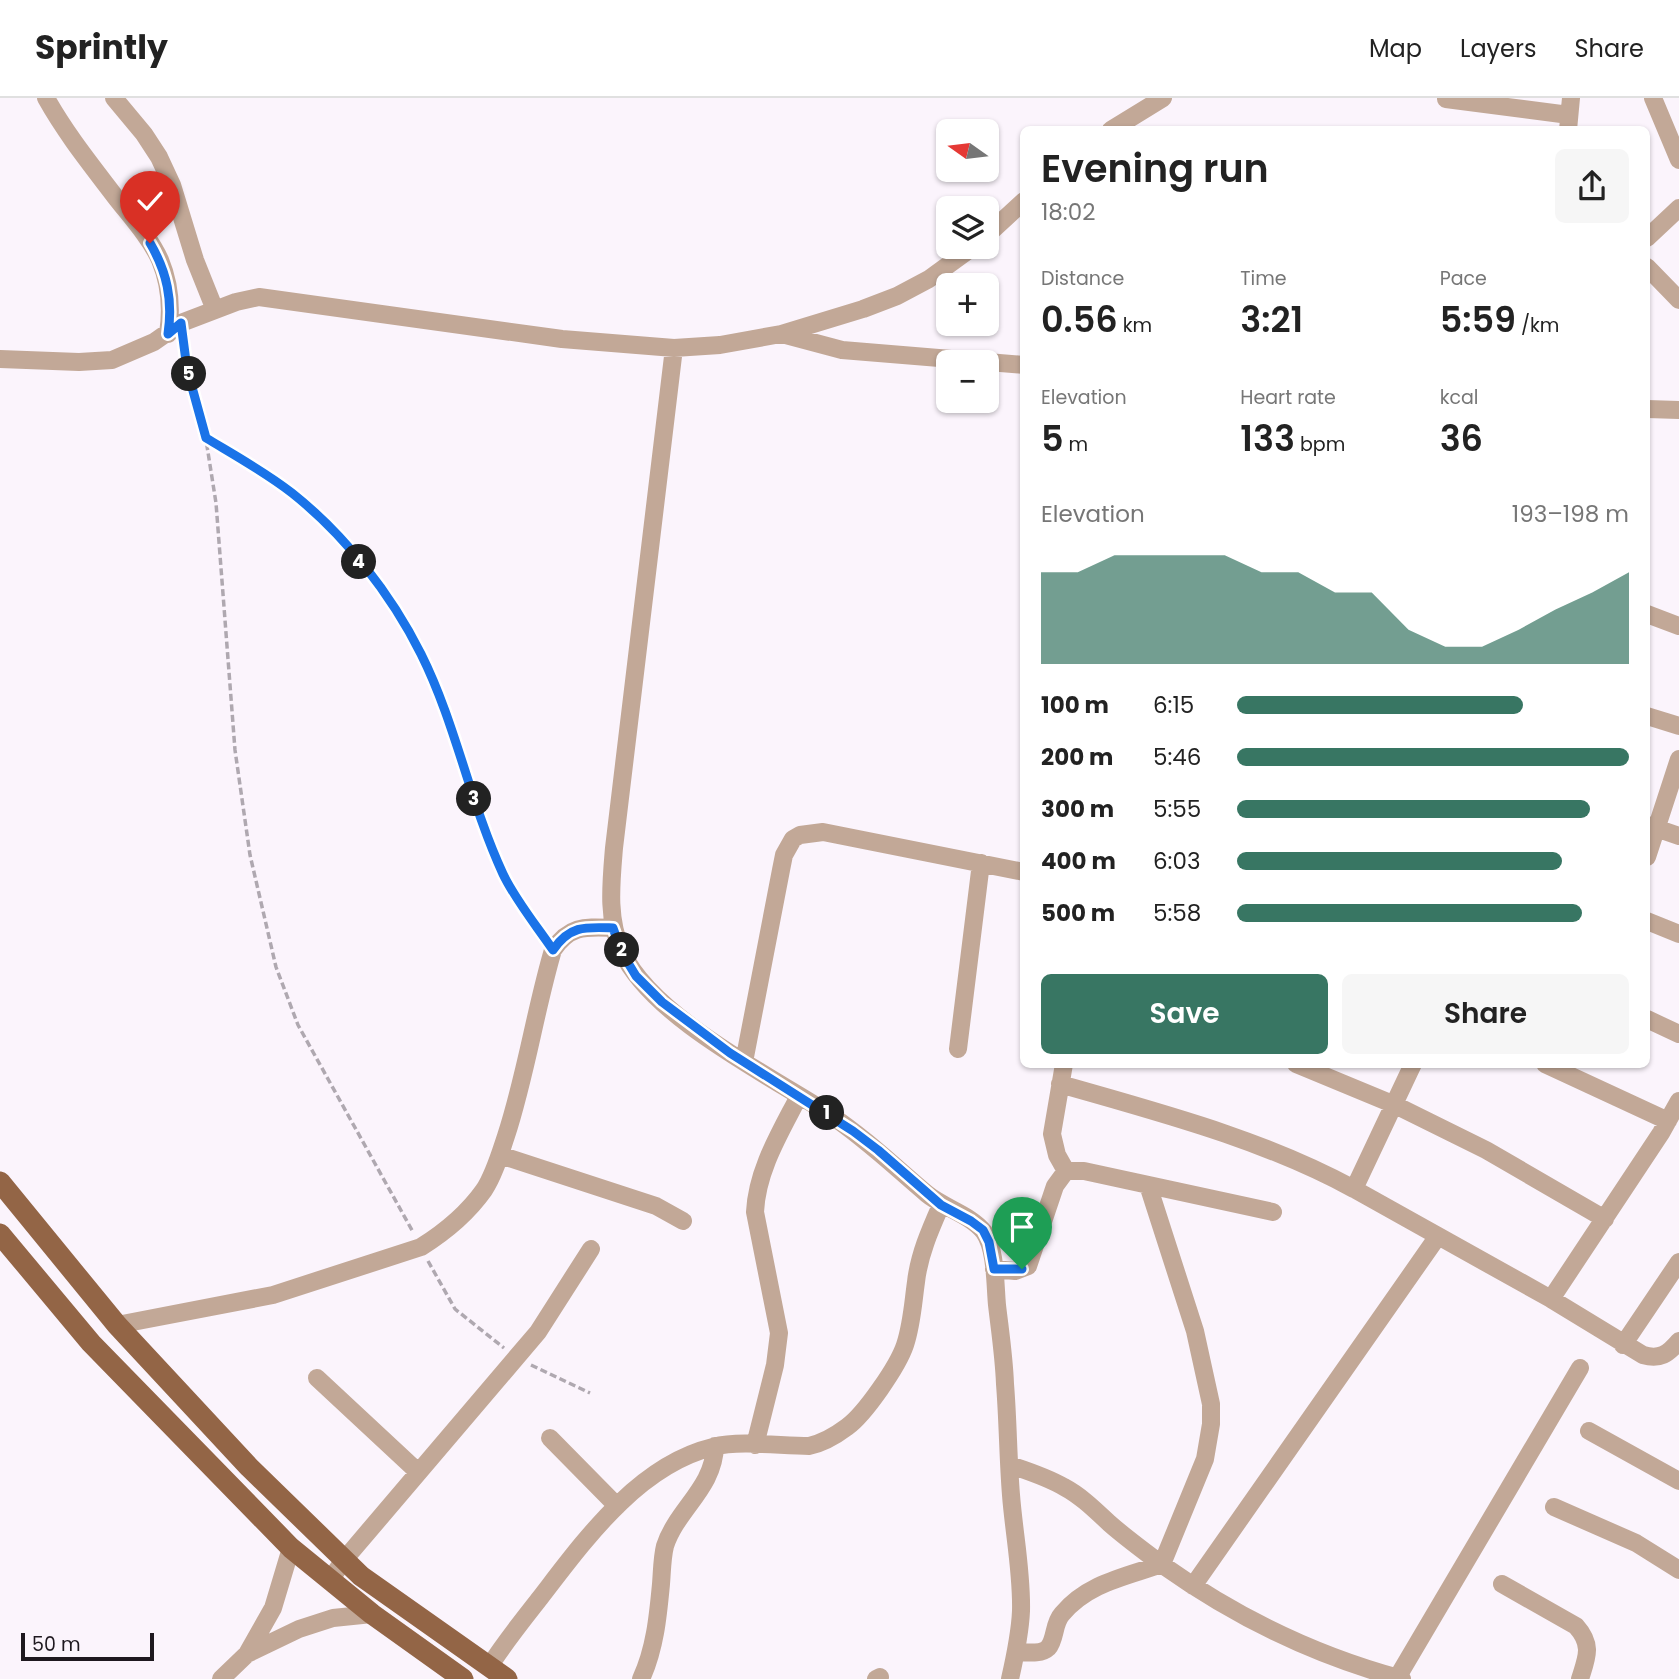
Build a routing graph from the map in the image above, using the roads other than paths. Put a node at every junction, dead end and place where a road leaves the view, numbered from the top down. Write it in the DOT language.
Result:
graph roads {
  1 [pos="46,98"];
  2 [pos="114,98"];
  3 [pos="1163,98"];
  4 [pos="1653,98"];
  5 [pos="1446,99"];
  6 [pos="1569,114"];
  7 [pos="1118,126"];
  8 [pos="1679,160"];
  9 [pos="1020,205"];
  10 [pos="1679,208"];
  11 [pos="999,223"];
  12 [pos="1650,235"];
  13 [pos="956,259"];
  14 [pos="1650,270"];
  15 [pos="1679,300"];
  16 [pos="215,310"];
  17 [pos="175,328"];
  18 [pos="781,334"];
  19 [pos="674,348"];
  20 [pos="0,359"];
  21 [pos="1020,365"];
  22 [pos="1650,409"];
  23 [pos="1679,410"];
  24 [pos="1650,615"];
  25 [pos="1679,626"];
  26 [pos="1650,717"];
  27 [pos="1679,726"];
  28 [pos="1679,759"];
  29 [pos="1652,827"];
  30 [pos="1679,836"];
  31 [pos="981,863"];
  32 [pos="1020,871"];
  33 [pos="1650,922"];
  34 [pos="613,928"];
  35 [pos="1679,934"];
  36 [pos="1650,1020"];
  37 [pos="1679,1034"];
  38 [pos="958,1049"];
  39 [pos="744,1062"];
  40 [pos="1064,1068"];
  41 [pos="1306,1068"];
  42 [pos="1411,1068"];
  43 [pos="1554,1068"];
  44 [pos="1060,1084"];
  45 [pos="799,1096"];
  46 [pos="1679,1101"];
  47 [pos="1395,1105"];
  48 [pos="1668,1121"];
  49 [pos="500,1155"];
  50 [pos="1066,1171"];
  51 [pos="0,1182"];
  52 [pos="1148,1185"];
  53 [pos="1354,1189"];
  54 [pos="941,1205"];
  55 [pos="1273,1212"];
  56 [pos="1605,1219"];
  57 [pos="682,1222"];
  58 [pos="0,1234"];
  59 [pos="1438,1236"];
  60 [pos="591,1249"];
  61 [pos="1679,1262"];
  62 [pos="994,1269"];
  63 [pos="1551,1299"];
  64 [pos="117,1325"];
  65 [pos="1679,1341"];
  66 [pos="1623,1345"];
  67 [pos="1580,1367"];
  68 [pos="317,1378"];
  69 [pos="1590,1431"];
  70 [pos="550,1438"];
  71 [pos="755,1445"];
  72 [pos="715,1446"];
  73 [pos="1010,1465"];
  74 [pos="418,1472"];
  75 [pos="1679,1482"];
  76 [pos="617,1506"];
  77 [pos="1553,1507"];
  78 [pos="291,1548"];
  79 [pos="344,1560"];
  80 [pos="1162,1564"];
  81 [pos="1679,1570"];
  82 [pos="330,1580"];
  83 [pos="1502,1584"];
  84 [pos="1193,1586"];
  85 [pos="372,1614"];
  86 [pos="1016,1652"];
  87 [pos="247,1654"];
  88 [pos="498,1673"];
  89 [pos="1356,1673"];
  90 [pos="1400,1678"];
  91 [pos="222,1679"];
  92 [pos="463,1679"];
  93 [pos="641,1679"];
  94 [pos="1010,1679"];
  95 [pos="1580,1679"];
  1 -- 17 [label="street"];
  2 -- 16 [label="street"];
  3 -- 7 [label="street"];
  4 -- 8 [label="street"];
  5 -- 6 [label="street"];
  9 -- 11 [label="street"];
  10 -- 12 [label="street"];
  13 -- 18 [label="street"];
  14 -- 15 [label="street"];
  16 -- 17 [label="street"];
  16 -- 19 [label="street"];
  17 -- 20 [label="street"];
  18 -- 19 [label="street"];
  18 -- 21 [label="street"];
  19 -- 34 [label="street"];
  22 -- 23 [label="street"];
  24 -- 25 [label="street"];
  26 -- 27 [label="street"];
  28 -- 29 [label="street"];
  29 -- 30 [label="street"];
  31 -- 32 [label="street"];
  31 -- 38 [label="street"];
  31 -- 39 [label="street"];
  33 -- 35 [label="street"];
  34 -- 39 [label="street"];
  34 -- 49 [label="street"];
  36 -- 37 [label="street"];
  39 -- 45 [label="street"];
  40 -- 44 [label="street"];
  41 -- 47 [label="street"];
  42 -- 47 [label="street"];
  43 -- 48 [label="street"];
  44 -- 50 [label="street"];
  44 -- 53 [label="street"];
  45 -- 54 [label="street"];
  45 -- 71 [label="street"];
  46 -- 48 [label="street"];
  47 -- 53 [label="street"];
  47 -- 56 [label="street"];
  48 -- 56 [label="street"];
  49 -- 57 [label="street"];
  49 -- 64 [label="street"];
  50 -- 52 [label="street"];
  50 -- 62 [label="street"];
  51 -- 64 [label="main road"];
  52 -- 55 [label="street"];
  52 -- 80 [label="street"];
  53 -- 59 [label="street"];
  54 -- 62 [label="street"];
  54 -- 71 [label="street"];
  56 -- 63 [label="street"];
  58 -- 78 [label="main road"];
  59 -- 63 [label="street"];
  59 -- 84 [label="street"];
  60 -- 74 [label="street"];
  61 -- 66 [label="street"];
  62 -- 73 [label="street"];
  63 -- 66 [label="street"];
  64 -- 79 [label="main road"];
  65 -- 66 [label="street"];
  67 -- 90 [label="street"];
  68 -- 74 [label="street"];
  69 -- 75 [label="street"];
  70 -- 76 [label="street"];
  71 -- 72 [label="street"];
  72 -- 76 [label="street"];
  72 -- 93 [label="street"];
  73 -- 80 [label="street"];
  73 -- 86 [label="street"];
  74 -- 79 [label="street"];
  76 -- 88 [label="street"];
  77 -- 81 [label="street"];
  78 -- 82 [label="main road"];
  78 -- 87 [label="street"];
  79 -- 82 [label="street"];
  79 -- 88 [label="main road"];
  80 -- 84 [label="street"];
  80 -- 86 [label="street"];
  82 -- 85 [label="main road"];
  83 -- 95 [label="street"];
  84 -- 89 [label="street"];
  85 -- 87 [label="street"];
  85 -- 92 [label="main road"];
  86 -- 94 [label="street"];
  87 -- 91 [label="street"];
  89 -- 90 [label="street"];
}
